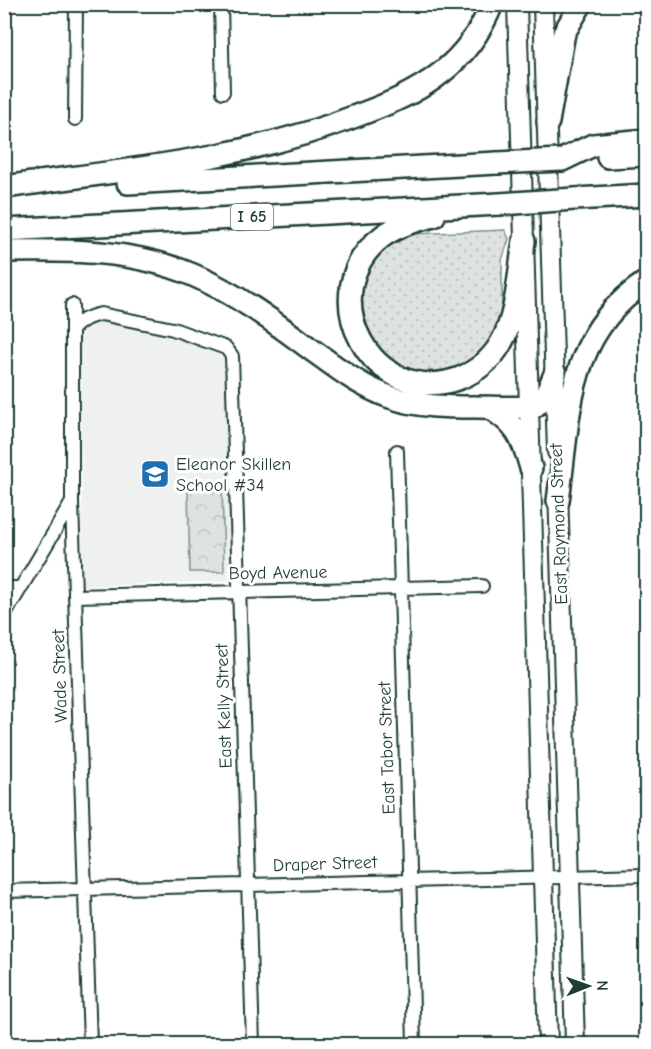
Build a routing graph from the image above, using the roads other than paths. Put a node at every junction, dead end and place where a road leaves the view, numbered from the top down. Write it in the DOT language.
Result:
graph roads {
  1 [pos="76,4"];
  2 [pos="220,4"];
  3 [pos="492,4"];
  4 [pos="517,4"];
  5 [pos="543,4"];
  6 [pos="581,4"];
  7 [pos="223,92"];
  8 [pos="75,119"];
  9 [pos="548,122"];
  10 [pos="646,140"];
  11 [pos="646,155"];
  12 [pos="572,157"];
  13 [pos="4,188"];
  14 [pos="646,195"];
  15 [pos="468,206"];
  16 [pos="4,230"];
  17 [pos="524,241"];
  18 [pos="4,251"];
  19 [pos="646,282"];
  20 [pos="72,305"];
  21 [pos="72,330"];
  22 [pos="555,374"];
  23 [pos="488,407"];
  24 [pos="530,407"];
  25 [pos="397,451"];
  26 [pos="531,468"];
  27 [pos="72,501"];
  28 [pos="558,501"];
  29 [pos="482,586"];
  30 [pos="4,588"];
  31 [pos="21,588"];
  32 [pos="400,588"];
  33 [pos="239,591"];
  34 [pos="75,597"];
  35 [pos="4,616"];
  36 [pos="646,875"];
  37 [pos="570,876"];
  38 [pos="543,877"];
  39 [pos="409,880"];
  40 [pos="248,884"];
  41 [pos="85,889"];
  42 [pos="4,891"];
  43 [pos="90,1044"];
  44 [pos="253,1044"];
  45 [pos="414,1044"];
  46 [pos="548,1044"];
  47 [pos="575,1044"];
  1 -- 8 [label="street"];
  2 -- 7 [label="street"];
  3 -- 13 [label="highway"];
  4 -- 17 [label="main road, East Raymond Street"];
  5 -- 9 [label="main road, East Raymond Street"];
  6 -- 9 [label="highway"];
  9 -- 22 [label="main road, East Raymond Street"];
  10 -- 12 [label="highway"];
  11 -- 12 [label="highway, I 65"];
  12 -- 13 [label="highway, I 65, bridge"];
  14 -- 15 [label="highway, I 65, bridge"];
  15 -- 16 [label="highway, I 65"];
  15 -- 17 [label="highway"];
  17 -- 24 [label="main road, East Raymond Street"];
  18 -- 23 [label="highway"];
  19 -- 28 [label="highway"];
  20 -- 21 [label="street, Wade Street"];
  21 -- 27 [label="street, Wade Street"];
  21 -- 33 [label="street, East Kelly Street"];
  22 -- 24 [label="highway"];
  22 -- 28 [label="main road, East Raymond Street"];
  23 -- 24 [label="highway"];
  23 -- 26 [label="highway"];
  24 -- 26 [label="main road, East Raymond Street"];
  25 -- 32 [label="street, East Tabor Street"];
  26 -- 38 [label="main road, East Raymond Street"];
  27 -- 31 [label="street"];
  27 -- 34 [label="street, Wade Street"];
  28 -- 37 [label="main road, East Raymond Street"];
  29 -- 32 [label="street, Boyd Avenue"];
  30 -- 31 [label="street"];
  31 -- 35 [label="street"];
  32 -- 33 [label="street, Boyd Avenue"];
  32 -- 39 [label="street, East Tabor Street"];
  33 -- 34 [label="street, Boyd Avenue"];
  33 -- 40 [label="street, East Kelly Street"];
  34 -- 41 [label="street, Wade Street"];
  36 -- 37 [label="street, Draper Street"];
  37 -- 38 [label="street, Draper Street"];
  37 -- 47 [label="main road, East Raymond Street"];
  38 -- 39 [label="street, Draper Street"];
  38 -- 46 [label="main road, East Raymond Street"];
  39 -- 40 [label="street, Draper Street"];
  39 -- 45 [label="street, East Tabor Street"];
  40 -- 41 [label="street, Draper Street"];
  40 -- 44 [label="street, East Kelly Street"];
  41 -- 42 [label="street, Draper Street"];
  41 -- 43 [label="street, Wade Street"];
}
